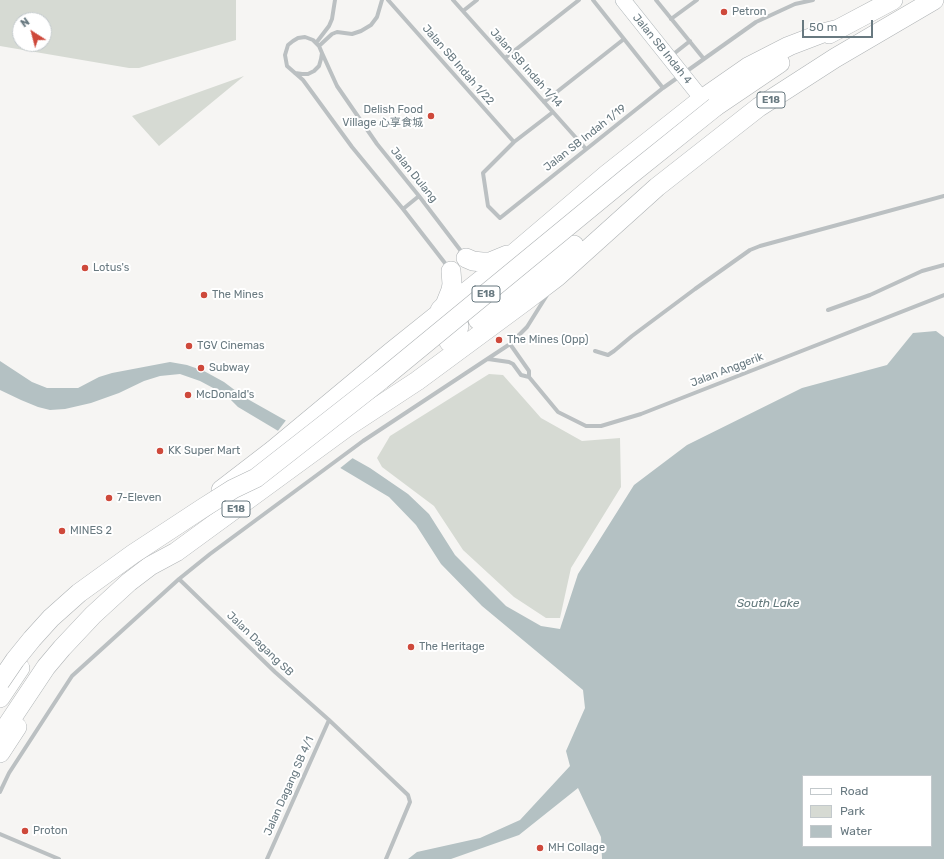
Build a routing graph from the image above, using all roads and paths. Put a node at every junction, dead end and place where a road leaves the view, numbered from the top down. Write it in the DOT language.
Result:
graph roads {
  1 [pos="335,0"];
  2 [pos="382,0"];
  3 [pos="388,0"];
  4 [pos="453,0"];
  5 [pos="477,0"];
  6 [pos="579,0"];
  7 [pos="593,0"];
  8 [pos="623,0"];
  9 [pos="656,0"];
  10 [pos="697,0"];
  11 [pos="792,0"];
  12 [pos="813,0"];
  13 [pos="934,0"];
  14 [pos="886,2"];
  15 [pos="795,4"];
  16 [pos="463,12"];
  17 [pos="671,19"];
  18 [pos="624,39"];
  19 [pos="690,41"];
  20 [pos="318,44"];
  21 [pos="322,53"];
  22 [pos="669,57"];
  23 [pos="505,58"];
  24 [pos="704,58"];
  25 [pos="835,58"];
  26 [pos="295,73"];
  27 [pos="683,74"];
  28 [pos="663,88"];
  29 [pos="544,102"];
  30 [pos="709,103"];
  31 [pos="553,112"];
  32 [pos="514,142"];
  33 [pos="586,149"];
  34 [pos="419,196"];
  35 [pos="944,196"];
  36 [pos="403,209"];
  37 [pos="511,256"];
  38 [pos="468,261"];
  39 [pos="944,265"];
  40 [pos="480,277"];
  41 [pos="557,277"];
  42 [pos="459,283"];
  43 [pos="524,285"];
  44 [pos="944,295"];
  45 [pos="500,303"];
  46 [pos="828,310"];
  47 [pos="484,316"];
  48 [pos="431,320"];
  49 [pos="449,342"];
  50 [pos="510,344"];
  51 [pos="595,351"];
  52 [pos="487,359"];
  53 [pos="529,377"];
  54 [pos="347,427"];
  55 [pos="256,478"];
  56 [pos="176,552"];
  57 [pos="180,579"];
  58 [pos="0,682"];
  59 [pos="0,698"];
  60 [pos="0,717"];
  61 [pos="329,720"];
  62 [pos="0,736"];
  63 [pos="0,753"];
  64 [pos="0,792"];
  65 [pos="0,834"];
  66 [pos="59,859"];
  67 [pos="267,859"];
  68 [pos="386,859"];
  1 -- 20 [label="street"];
  2 -- 20 [label="street"];
  3 -- 32 [label="street, Jalan SB Indah 1/22"];
  4 -- 16 [label="street, Jalan SB Indah 1/14"];
  5 -- 16 [label="street"];
  6 -- 23 [label="street"];
  7 -- 18 [label="street"];
  8 -- 22 [label="street, Jalan SB Indah 4"];
  9 -- 17 [label="street"];
  10 -- 17 [label="street"];
  11 -- 15 [label="street"];
  12 -- 15 [label="street, Jalan SB Indah 1/19"];
  13 -- 25 [label="highway, E18"];
  14 -- 30 [label="highway, E18"];
  15 -- 24 [label="street, Jalan SB Indah 1/19"];
  16 -- 23 [label="street, Jalan SB Indah 1/14"];
  17 -- 19 [label="street"];
  18 -- 28 [label="street"];
  18 -- 29 [label="street"];
  19 -- 22 [label="street"];
  19 -- 24 [label="street"];
  20 -- 21 [label="street"];
  20 -- 26 [label="street"];
  21 -- 26 [label="street"];
  21 -- 34 [label="street, Jalan Dulang"];
  22 -- 27 [label="street, Jalan SB Indah 4"];
  23 -- 29 [label="street, Jalan SB Indah 1/14"];
  24 -- 27 [label="street, Jalan SB Indah 1/19"];
  25 -- 41 [label="highway, E18"];
  25 -- 43 [label="highway"];
  26 -- 36 [label="street"];
  27 -- 28 [label="street, Jalan SB Indah 1/19"];
  27 -- 30 [label="street, Jalan SB Indah 4"];
  28 -- 33 [label="street, Jalan SB Indah 1/19"];
  29 -- 31 [label="street, Jalan SB Indah 1/14"];
  30 -- 37 [label="highway"];
  30 -- 55 [label="highway, E18, bridge"];
  31 -- 32 [label="street"];
  31 -- 33 [label="street, Jalan SB Indah 1/14"];
  32 -- 33 [label="street, Jalan SB Indah 1/19"];
  34 -- 36 [label="street"];
  34 -- 38 [label="street, Jalan Dulang"];
  35 -- 51 [label="street"];
  36 -- 42 [label="street"];
  37 -- 38 [label="highway"];
  37 -- 40 [label="highway"];
  37 -- 43 [label="highway"];
  39 -- 46 [label="street"];
  40 -- 42 [label="highway"];
  40 -- 45 [label="street"];
  41 -- 50 [label="street"];
  41 -- 54 [label="highway, E18"];
  42 -- 47 [label="street"];
  42 -- 48 [label="highway"];
  42 -- 48 [label="highway"];
  43 -- 45 [label="highway"];
  44 -- 53 [label="street, Jalan Anggerik"];
  45 -- 47 [label="highway"];
  47 -- 49 [label="highway"];
  48 -- 49 [label="highway"];
  48 -- 59 [label="highway"];
  49 -- 54 [label="highway"];
  50 -- 52 [label="street"];
  50 -- 53 [label="street, Jalan Anggerik"];
  52 -- 53 [label="street, Jalan Anggerik"];
  52 -- 57 [label="street"];
  54 -- 56 [label="highway, E18"];
  55 -- 58 [label="highway, bridge"];
  55 -- 60 [label="highway, bridge"];
  56 -- 62 [label="highway"];
  56 -- 63 [label="highway"];
  57 -- 61 [label="street, Jalan Dagang SB"];
  57 -- 64 [label="street"];
  61 -- 67 [label="street, Jalan Dagang SB 4/1"];
  61 -- 68 [label="street, Jalan Dagang SB"];
  65 -- 66 [label="street"];
}
